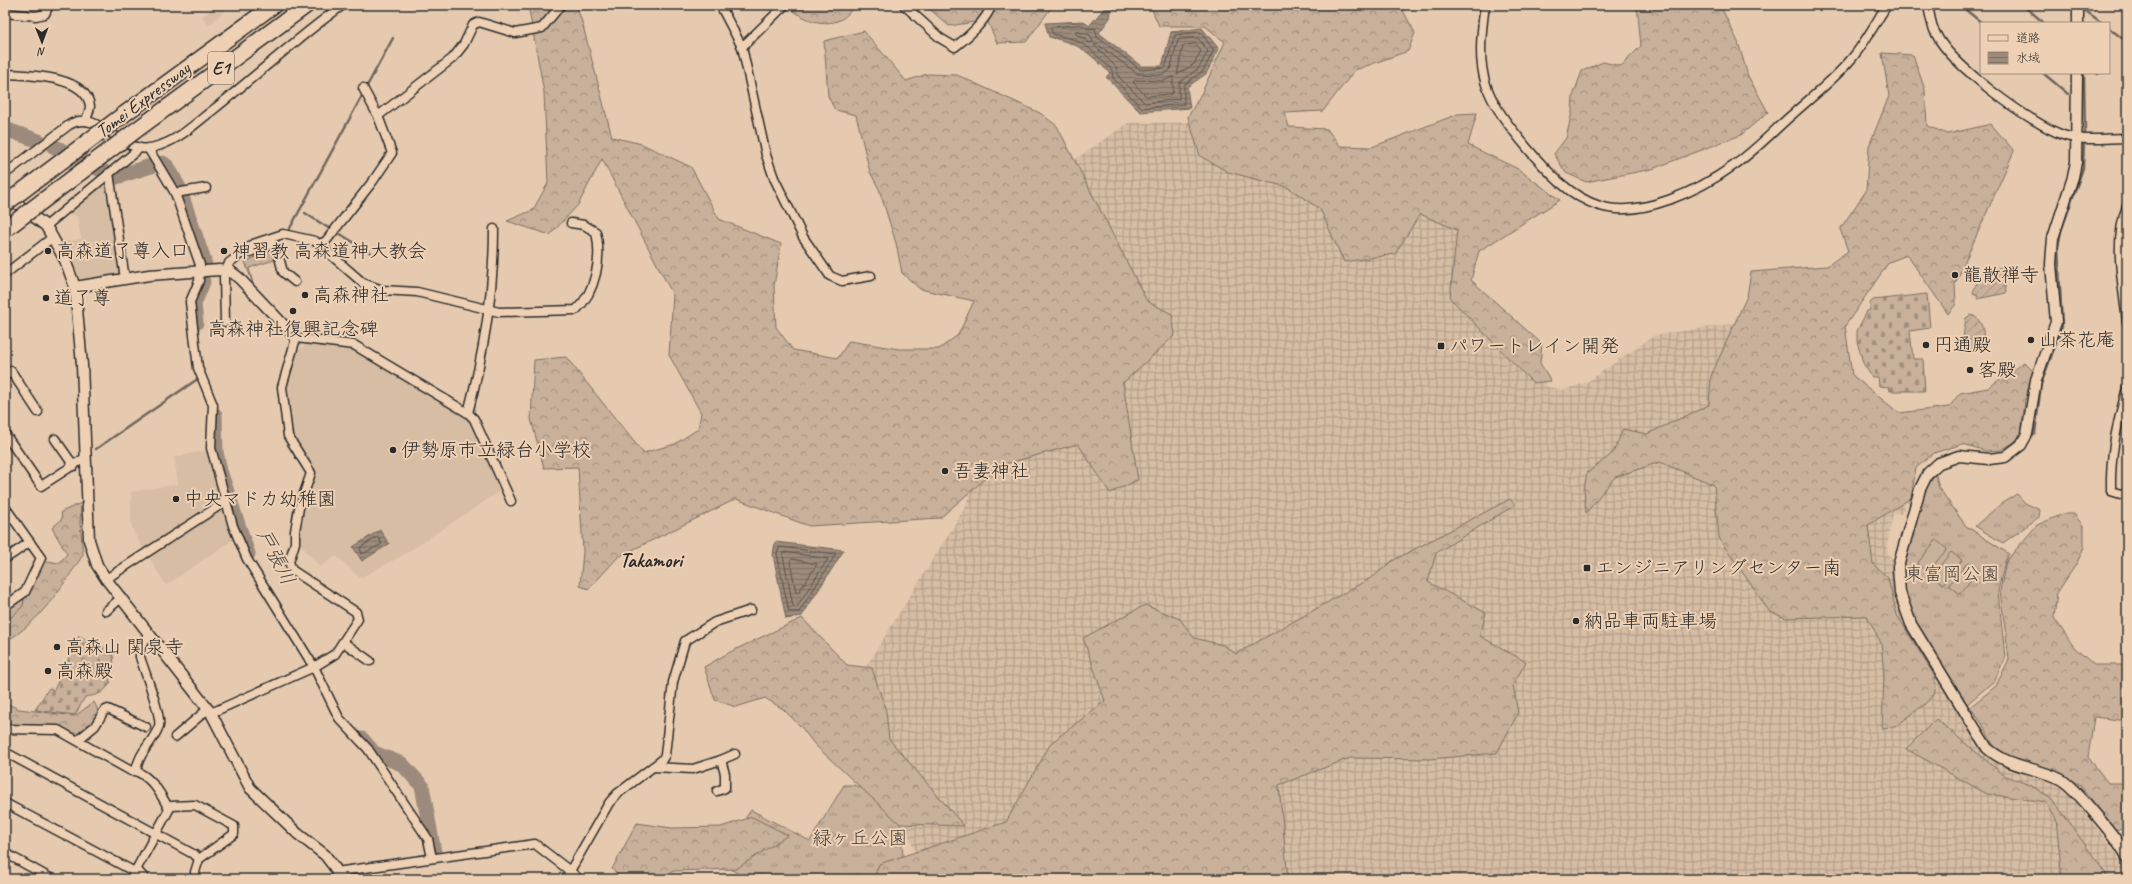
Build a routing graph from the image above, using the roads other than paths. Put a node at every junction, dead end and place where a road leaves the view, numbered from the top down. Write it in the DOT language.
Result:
graph roads {
  1 [pos="49,5"];
  2 [pos="274,5"];
  3 [pos="307,5"];
  4 [pos="343,5"];
  5 [pos="561,5"];
  6 [pos="720,5"];
  7 [pos="785,5"];
  8 [pos="904,5"];
  9 [pos="992,5"];
  10 [pos="1485,5"];
  11 [pos="1887,5"];
  12 [pos="1928,5"];
  13 [pos="2078,5"];
  14 [pos="5,13"];
  15 [pos="2078,22"];
  16 [pos="742,47"];
  17 [pos="5,74"];
  18 [pos="2077,74"];
  19 [pos="363,88"];
  20 [pos="378,116"];
  21 [pos="86,121"];
  22 [pos="2077,138"];
  23 [pos="2127,138"];
  24 [pos="144,148"];
  25 [pos="110,173"];
  26 [pos="5,174"];
  27 [pos="206,188"];
  28 [pos="176,193"];
  29 [pos="5,195"];
  30 [pos="5,204"];
  31 [pos="2127,206"];
  32 [pos="571,223"];
  33 [pos="46,226"];
  34 [pos="6,229"];
  35 [pos="494,229"];
  36 [pos="53,237"];
  37 [pos="320,244"];
  38 [pos="245,250"];
  39 [pos="225,270"];
  40 [pos="201,271"];
  41 [pos="5,274"];
  42 [pos="871,276"];
  43 [pos="125,279"];
  44 [pos="295,282"];
  45 [pos="75,287"];
  46 [pos="489,310"];
  47 [pos="225,322"];
  48 [pos="2127,322"];
  49 [pos="296,338"];
  50 [pos="5,376"];
  51 [pos="2127,388"];
  52 [pos="38,412"];
  53 [pos="468,413"];
  54 [pos="5,434"];
  55 [pos="55,439"];
  56 [pos="86,457"];
  57 [pos="74,466"];
  58 [pos="2127,496"];
  59 [pos="511,501"];
  60 [pos="225,502"];
  61 [pos="6,510"];
  62 [pos="30,542"];
  63 [pos="5,559"];
  64 [pos="106,579"];
  65 [pos="121,598"];
  66 [pos="5,606"];
  67 [pos="751,610"];
  68 [pos="106,611"];
  69 [pos="149,634"];
  70 [pos="343,642"];
  71 [pos="370,661"];
  72 [pos="314,667"];
  73 [pos="210,711"];
  74 [pos="146,727"];
  75 [pos="5,729"];
  76 [pos="175,737"];
  77 [pos="78,740"];
  78 [pos="5,752"];
  79 [pos="735,754"];
  80 [pos="721,760"];
  81 [pos="653,767"];
  82 [pos="136,771"];
  83 [pos="717,791"];
  84 [pos="5,803"];
  85 [pos="169,808"];
  86 [pos="156,834"];
  87 [pos="5,853"];
  88 [pos="2127,857"];
  89 [pos="432,858"];
  90 [pos="199,859"];
  91 [pos="570,871"];
  92 [pos="134,874"];
  93 [pos="338,876"];
  94 [pos="52,879"];
  95 [pos="145,879"];
  96 [pos="196,879"];
  97 [pos="566,879"];
  98 [pos="579,879"];
  1 -- 14 [label="street"];
  2 -- 30 [label="highway, Tomei Expressway / E1, bridge"];
  3 -- 34 [label="highway, Tomei Expressway / E1, bridge"];
  4 -- 24 [label="street"];
  5 -- 20 [label="street"];
  6 -- 16 [label="street"];
  7 -- 16 [label="street"];
  8 -- 9 [label="street"];
  10 -- 11 [label="street"];
  12 -- 22 [label="street"];
  13 -- 15 [label="street"];
  16 -- 42 [label="street"];
  17 -- 21 [label="street"];
  18 -- 22 [label="street"];
  19 -- 20 [label="street"];
  20 -- 37 [label="street"];
  21 -- 24 [label="street"];
  21 -- 26 [label="street"];
  22 -- 23 [label="street"];
  22 -- 88 [label="street"];
  24 -- 25 [label="street"];
  24 -- 28 [label="street"];
  25 -- 33 [label="street"];
  25 -- 43 [label="street"];
  27 -- 28 [label="street"];
  28 -- 40 [label="street"];
  29 -- 33 [label="street"];
  31 -- 48 [label="street"];
  32 -- 46 [label="street"];
  33 -- 36 [label="street"];
  35 -- 46 [label="street"];
  36 -- 41 [label="street"];
  36 -- 45 [label="street"];
  37 -- 38 [label="street"];
  37 -- 46 [label="street"];
  38 -- 39 [label="street"];
  38 -- 44 [label="street"];
  39 -- 40 [label="street"];
  39 -- 47 [label="street"];
  39 -- 49 [label="street"];
  40 -- 43 [label="street"];
  40 -- 60 [label="street"];
  43 -- 45 [label="street"];
  45 -- 56 [label="street"];
  46 -- 53 [label="street"];
  49 -- 53 [label="street"];
  49 -- 70 [label="street"];
  50 -- 52 [label="street"];
  51 -- 58 [label="street"];
  53 -- 59 [label="street"];
  54 -- 57 [label="street"];
  55 -- 57 [label="street"];
  56 -- 57 [label="street"];
  56 -- 64 [label="street"];
  60 -- 64 [label="street"];
  60 -- 72 [label="street"];
  61 -- 62 [label="street"];
  62 -- 63 [label="street"];
  62 -- 66 [label="street"];
  64 -- 65 [label="street"];
  65 -- 68 [label="street"];
  65 -- 69 [label="street"];
  67 -- 81 [label="street"];
  69 -- 73 [label="street"];
  69 -- 82 [label="street"];
  70 -- 71 [label="street"];
  70 -- 72 [label="street"];
  72 -- 73 [label="street"];
  72 -- 89 [label="street"];
  73 -- 76 [label="street"];
  73 -- 93 [label="street"];
  74 -- 77 [label="street"];
  75 -- 77 [label="street"];
  77 -- 82 [label="street"];
  78 -- 86 [label="street"];
  79 -- 80 [label="street"];
  80 -- 81 [label="street"];
  80 -- 83 [label="street"];
  81 -- 91 [label="street"];
  82 -- 85 [label="street"];
  84 -- 92 [label="street"];
  85 -- 86 [label="street"];
  85 -- 90 [label="street"];
  86 -- 90 [label="street"];
  86 -- 92 [label="street"];
  87 -- 94 [label="street"];
  89 -- 91 [label="street"];
  89 -- 93 [label="street"];
  90 -- 96 [label="street"];
  91 -- 97 [label="street"];
  91 -- 98 [label="street"];
  92 -- 95 [label="street"];
}
